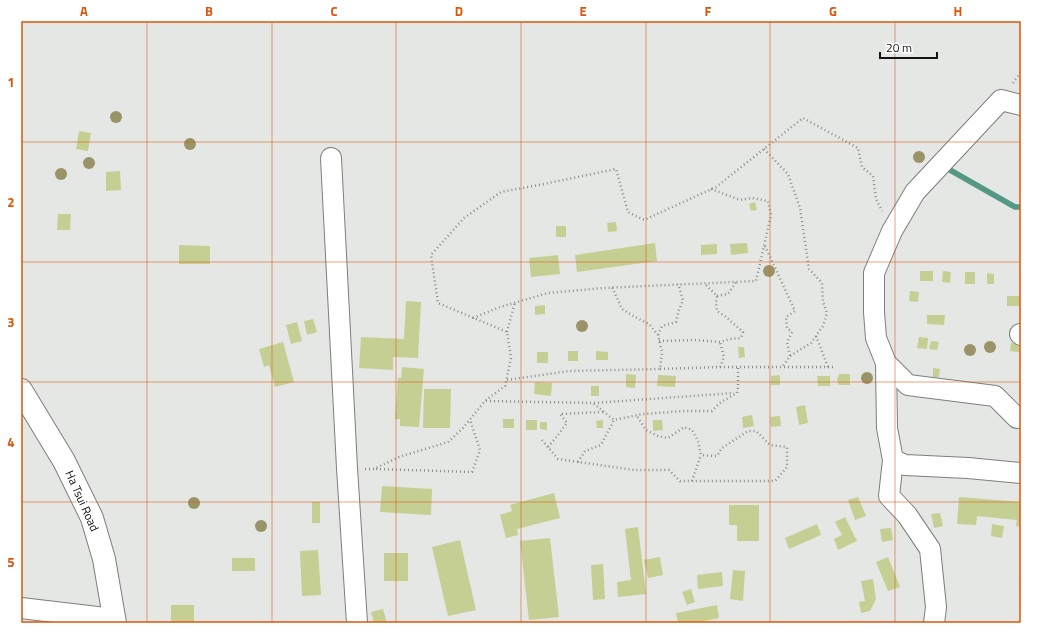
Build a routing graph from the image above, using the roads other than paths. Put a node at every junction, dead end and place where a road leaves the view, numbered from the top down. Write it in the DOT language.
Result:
graph roads {
  1 [pos="1021,105"];
  2 [pos="331,158"];
  3 [pos="886,363"];
  4 [pos="21,390"];
  5 [pos="1021,418"];
  6 [pos="894,460"];
  7 [pos="1021,473"];
  8 [pos="21,608"];
  9 [pos="115,621"];
  10 [pos="357,623"];
  11 [pos="934,623"];
  1 -- 3 [label="street"];
  2 -- 10 [label="street"];
  3 -- 5 [label="street"];
  3 -- 6 [label="street"];
  4 -- 9 [label="street, Ha Tsui Road"];
  6 -- 7 [label="street"];
  6 -- 11 [label="street"];
  8 -- 9 [label="street"];
}
